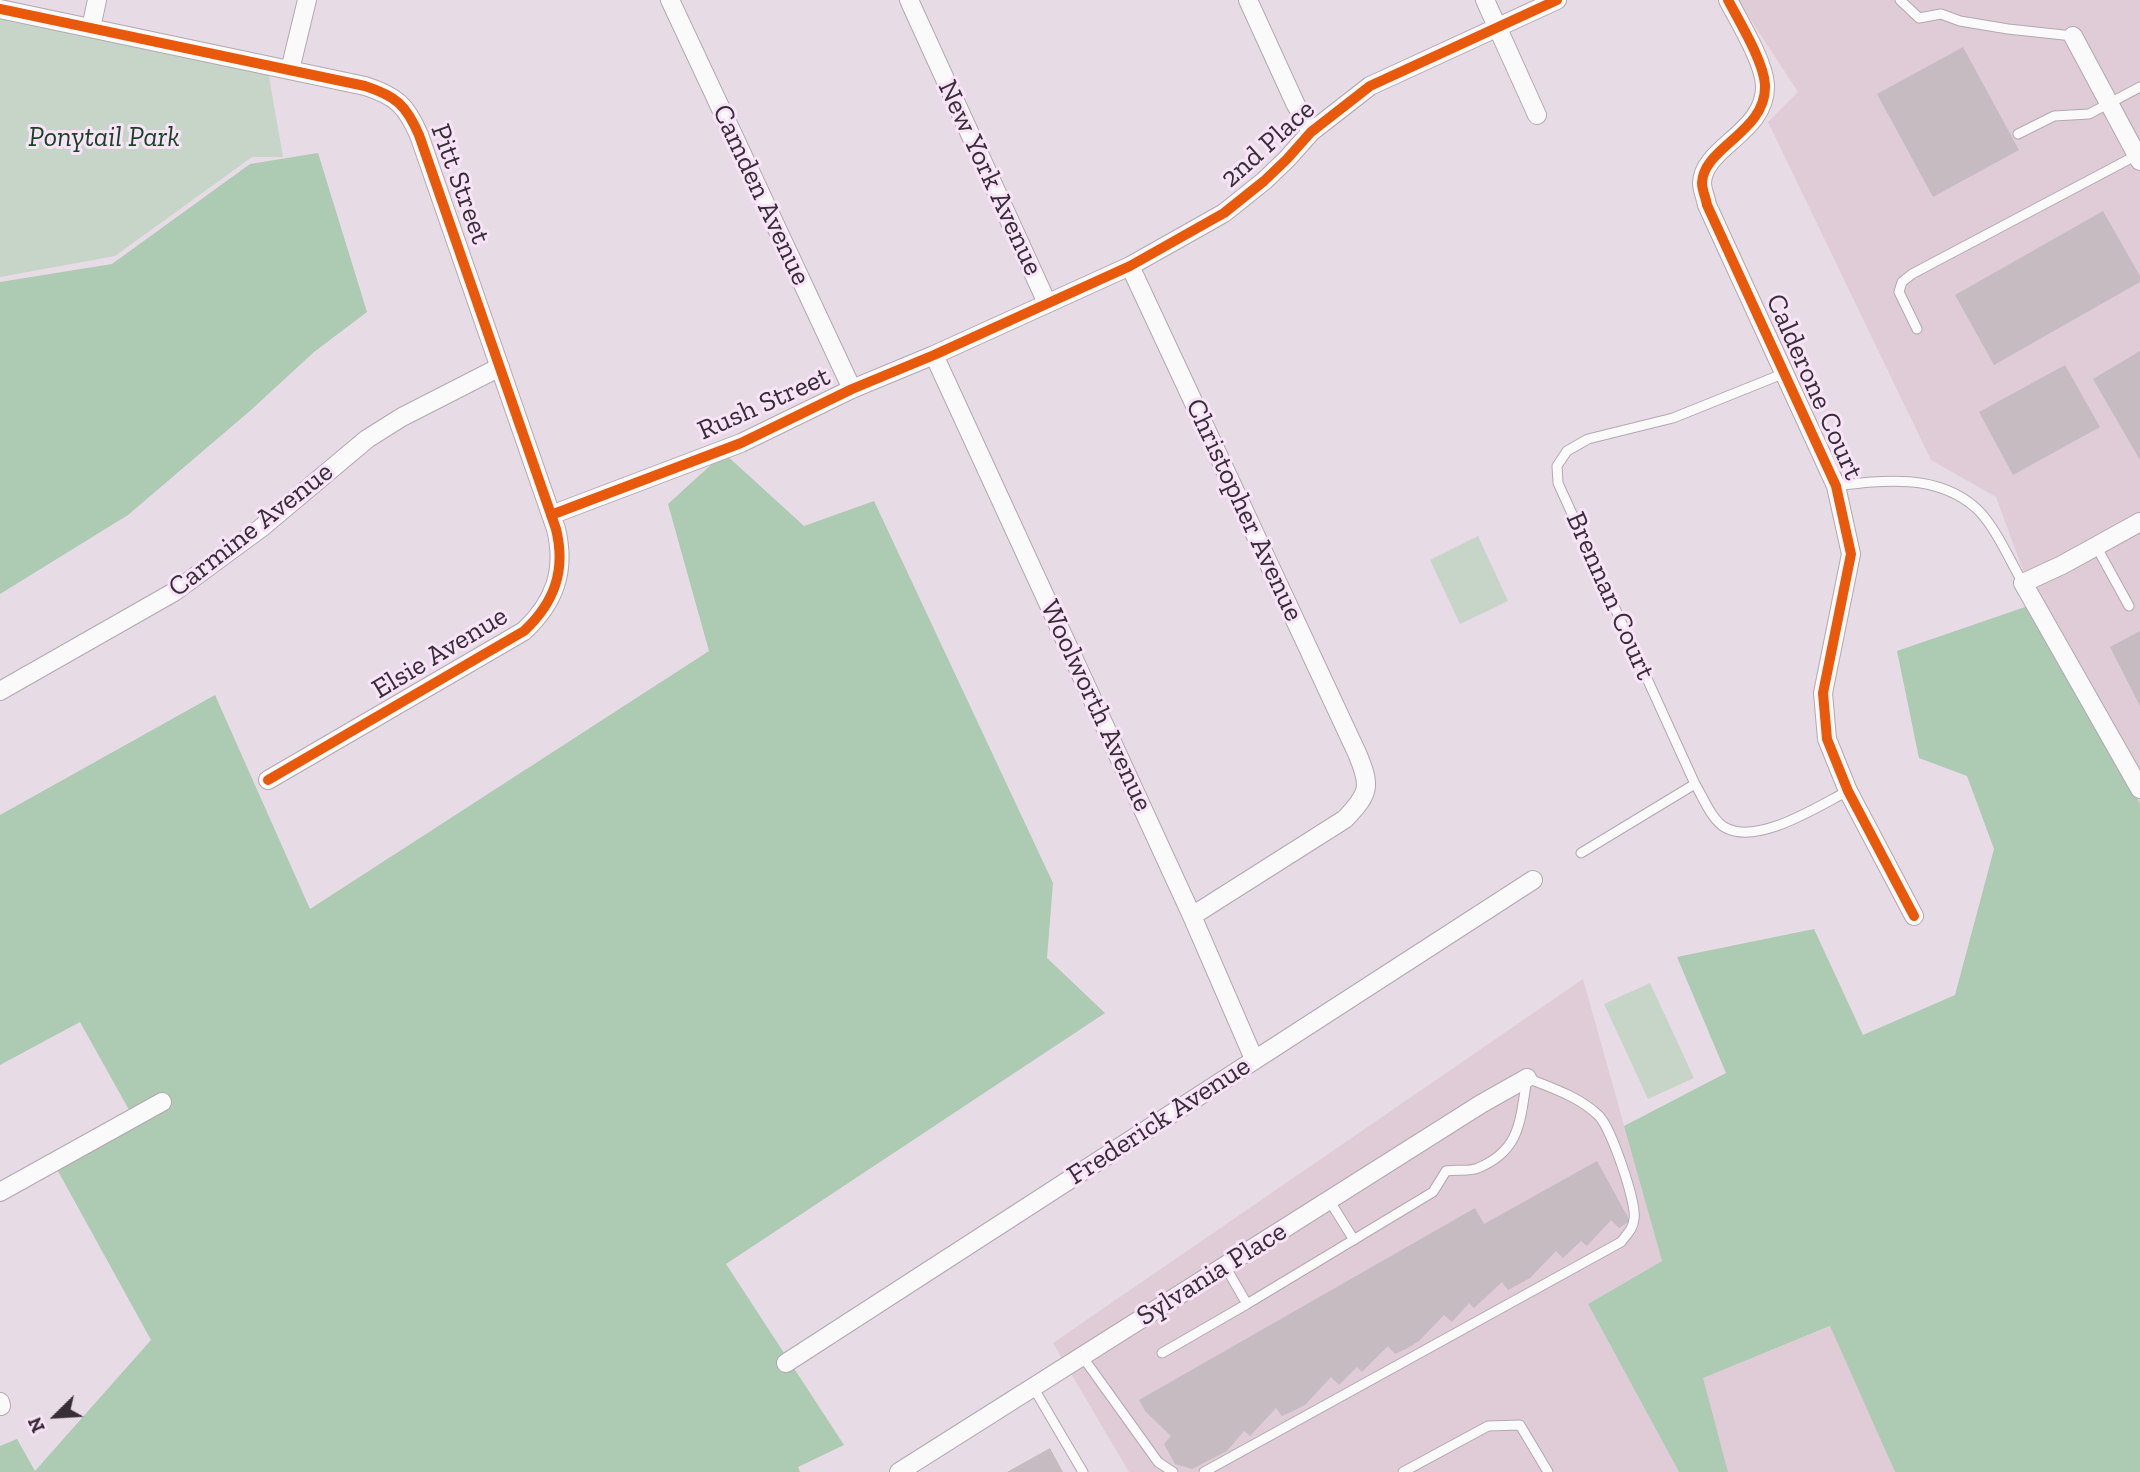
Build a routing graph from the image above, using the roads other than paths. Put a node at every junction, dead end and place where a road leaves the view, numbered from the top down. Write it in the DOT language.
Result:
graph roads {
  1 [pos="97,0"];
  2 [pos="307,0"];
  3 [pos="670,0"];
  4 [pos="909,0"];
  5 [pos="1248,0"];
  6 [pos="1485,0"];
  7 [pos="1557,0"];
  8 [pos="1728,0"];
  9 [pos="1900,0"];
  10 [pos="0,9"];
  11 [pos="90,28"];
  12 [pos="1498,28"];
  13 [pos="2073,36"];
  14 [pos="290,70"];
  15 [pos="2140,87"];
  16 [pos="2109,104"];
  17 [pos="1537,115"];
  18 [pos="1311,132"];
  19 [pos="2018,134"];
  20 [pos="2139,158"];
  21 [pos="1130,266"];
  22 [pos="1047,303"];
  23 [pos="1917,328"];
  24 [pos="994,329"];
  25 [pos="934,355"];
  26 [pos="500,367"];
  27 [pos="1785,373"];
  28 [pos="852,389"];
  29 [pos="1836,486"];
  30 [pos="551,515"];
  31 [pos="2138,527"];
  32 [pos="2096,547"];
  33 [pos="2023,583"];
  34 [pos="2129,606"];
  35 [pos="0,691"];
  36 [pos="268,780"];
  37 [pos="1695,784"];
  38 [pos="2140,789"];
  39 [pos="1848,791"];
  40 [pos="1581,853"];
  41 [pos="1533,880"];
  42 [pos="1192,915"];
  43 [pos="1914,916"];
  44 [pos="1254,1059"];
  45 [pos="1527,1077"];
  46 [pos="162,1102"];
  47 [pos="0,1192"];
  48 [pos="1329,1200"];
  49 [pos="1354,1240"];
  50 [pos="1225,1266"];
  51 [pos="1247,1304"];
  52 [pos="1162,1353"];
  53 [pos="1082,1356"];
  54 [pos="786,1363"];
  55 [pos="1033,1387"];
  56 [pos="899,1472"];
  57 [pos="1083,1472"];
  58 [pos="1173,1472"];
  59 [pos="1204,1472"];
  60 [pos="1403,1472"];
  61 [pos="1548,1472"];
  1 -- 11 [label="street"];
  2 -- 14 [label="street"];
  3 -- 28 [label="street, Camden Avenue"];
  4 -- 22 [label="street, New York Avenue"];
  5 -- 18 [label="street"];
  6 -- 12 [label="street"];
  7 -- 12 [label="street, 2nd Place"];
  8 -- 27 [label="street, Calderone Court"];
  9 -- 13 [label="lane"];
  10 -- 11 [label="street, Pitt Street"];
  11 -- 14 [label="street, Pitt Street"];
  12 -- 17 [label="street"];
  12 -- 18 [label="street, 2nd Place"];
  13 -- 16 [label="street"];
  14 -- 26 [label="street, Pitt Street"];
  15 -- 16 [label="lane"];
  16 -- 19 [label="lane"];
  16 -- 20 [label="street"];
  18 -- 21 [label="street, 2nd Place"];
  20 -- 23 [label="lane"];
  21 -- 22 [label="street, 2nd Place"];
  21 -- 42 [label="street, Christopher Avenue"];
  22 -- 24 [label="street, New York Avenue"];
  24 -- 25 [label="street, Rush Street"];
  25 -- 28 [label="street, Rush Street"];
  25 -- 42 [label="street, Woolworth Avenue"];
  26 -- 30 [label="street, Pitt Street"];
  26 -- 35 [label="street, Carmine Avenue"];
  27 -- 29 [label="street, Calderone Court"];
  27 -- 37 [label="lane, Brennan Court"];
  28 -- 30 [label="street, Rush Street"];
  29 -- 33 [label="lane"];
  29 -- 39 [label="street, Calderone Court"];
  30 -- 36 [label="street, Elsie Avenue"];
  31 -- 32 [label="street"];
  32 -- 33 [label="street"];
  32 -- 34 [label="lane"];
  33 -- 38 [label="street"];
  37 -- 39 [label="lane, Brennan Court"];
  37 -- 40 [label="lane"];
  39 -- 43 [label="street, Calderone Court"];
  41 -- 44 [label="street, Frederick Avenue"];
  42 -- 44 [label="street, Woolworth Avenue"];
  44 -- 54 [label="street, Frederick Avenue"];
  45 -- 48 [label="street, Sylvania Place"];
  45 -- 49 [label="lane"];
  45 -- 59 [label="lane"];
  46 -- 47 [label="street"];
  48 -- 49 [label="lane"];
  48 -- 50 [label="street, Sylvania Place"];
  49 -- 51 [label="lane"];
  50 -- 51 [label="lane"];
  50 -- 53 [label="street, Sylvania Place"];
  51 -- 52 [label="lane"];
  53 -- 55 [label="street, Sylvania Place"];
  53 -- 58 [label="lane"];
  55 -- 56 [label="street, Sylvania Place"];
  55 -- 57 [label="lane"];
  60 -- 61 [label="lane"];
}
